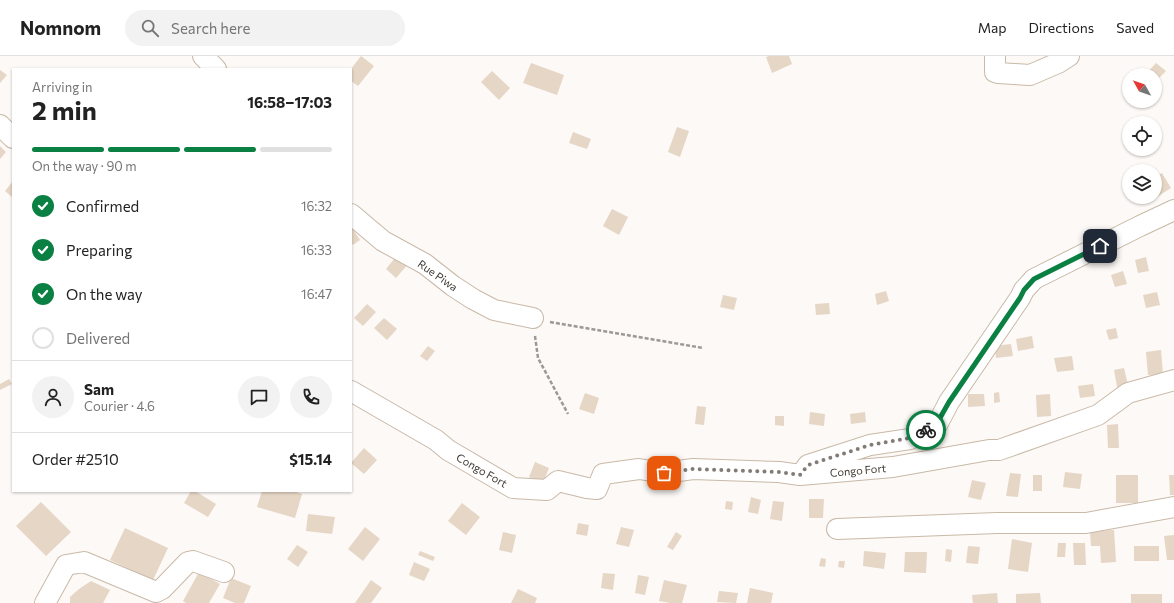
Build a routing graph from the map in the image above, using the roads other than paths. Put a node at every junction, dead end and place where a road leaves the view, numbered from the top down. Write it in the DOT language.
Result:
graph roads {
  1 [pos="203,56"];
  2 [pos="995,56"];
  3 [pos="1069,56"];
  4 [pos="215,68"];
  5 [pos="0,126"];
  6 [pos="12,137"];
  7 [pos="1174,210"];
  8 [pos="352,215"];
  9 [pos="533,318"];
  10 [pos="1174,380"];
  11 [pos="352,392"];
  12 [pos="800,475"];
  13 [pos="1174,507"];
  14 [pos="837,529"];
  15 [pos="224,572"];
  16 [pos="45,603"];
  1 -- 4 [label="street"];
  2 -- 3 [label="street"];
  5 -- 6 [label="street"];
  7 -- 12 [label="street"];
  8 -- 9 [label="street, Rue Piwa"];
  10 -- 12 [label="street, Congo Fort"];
  11 -- 12 [label="street, Congo Fort"];
  13 -- 14 [label="street"];
  15 -- 16 [label="street"];
}
